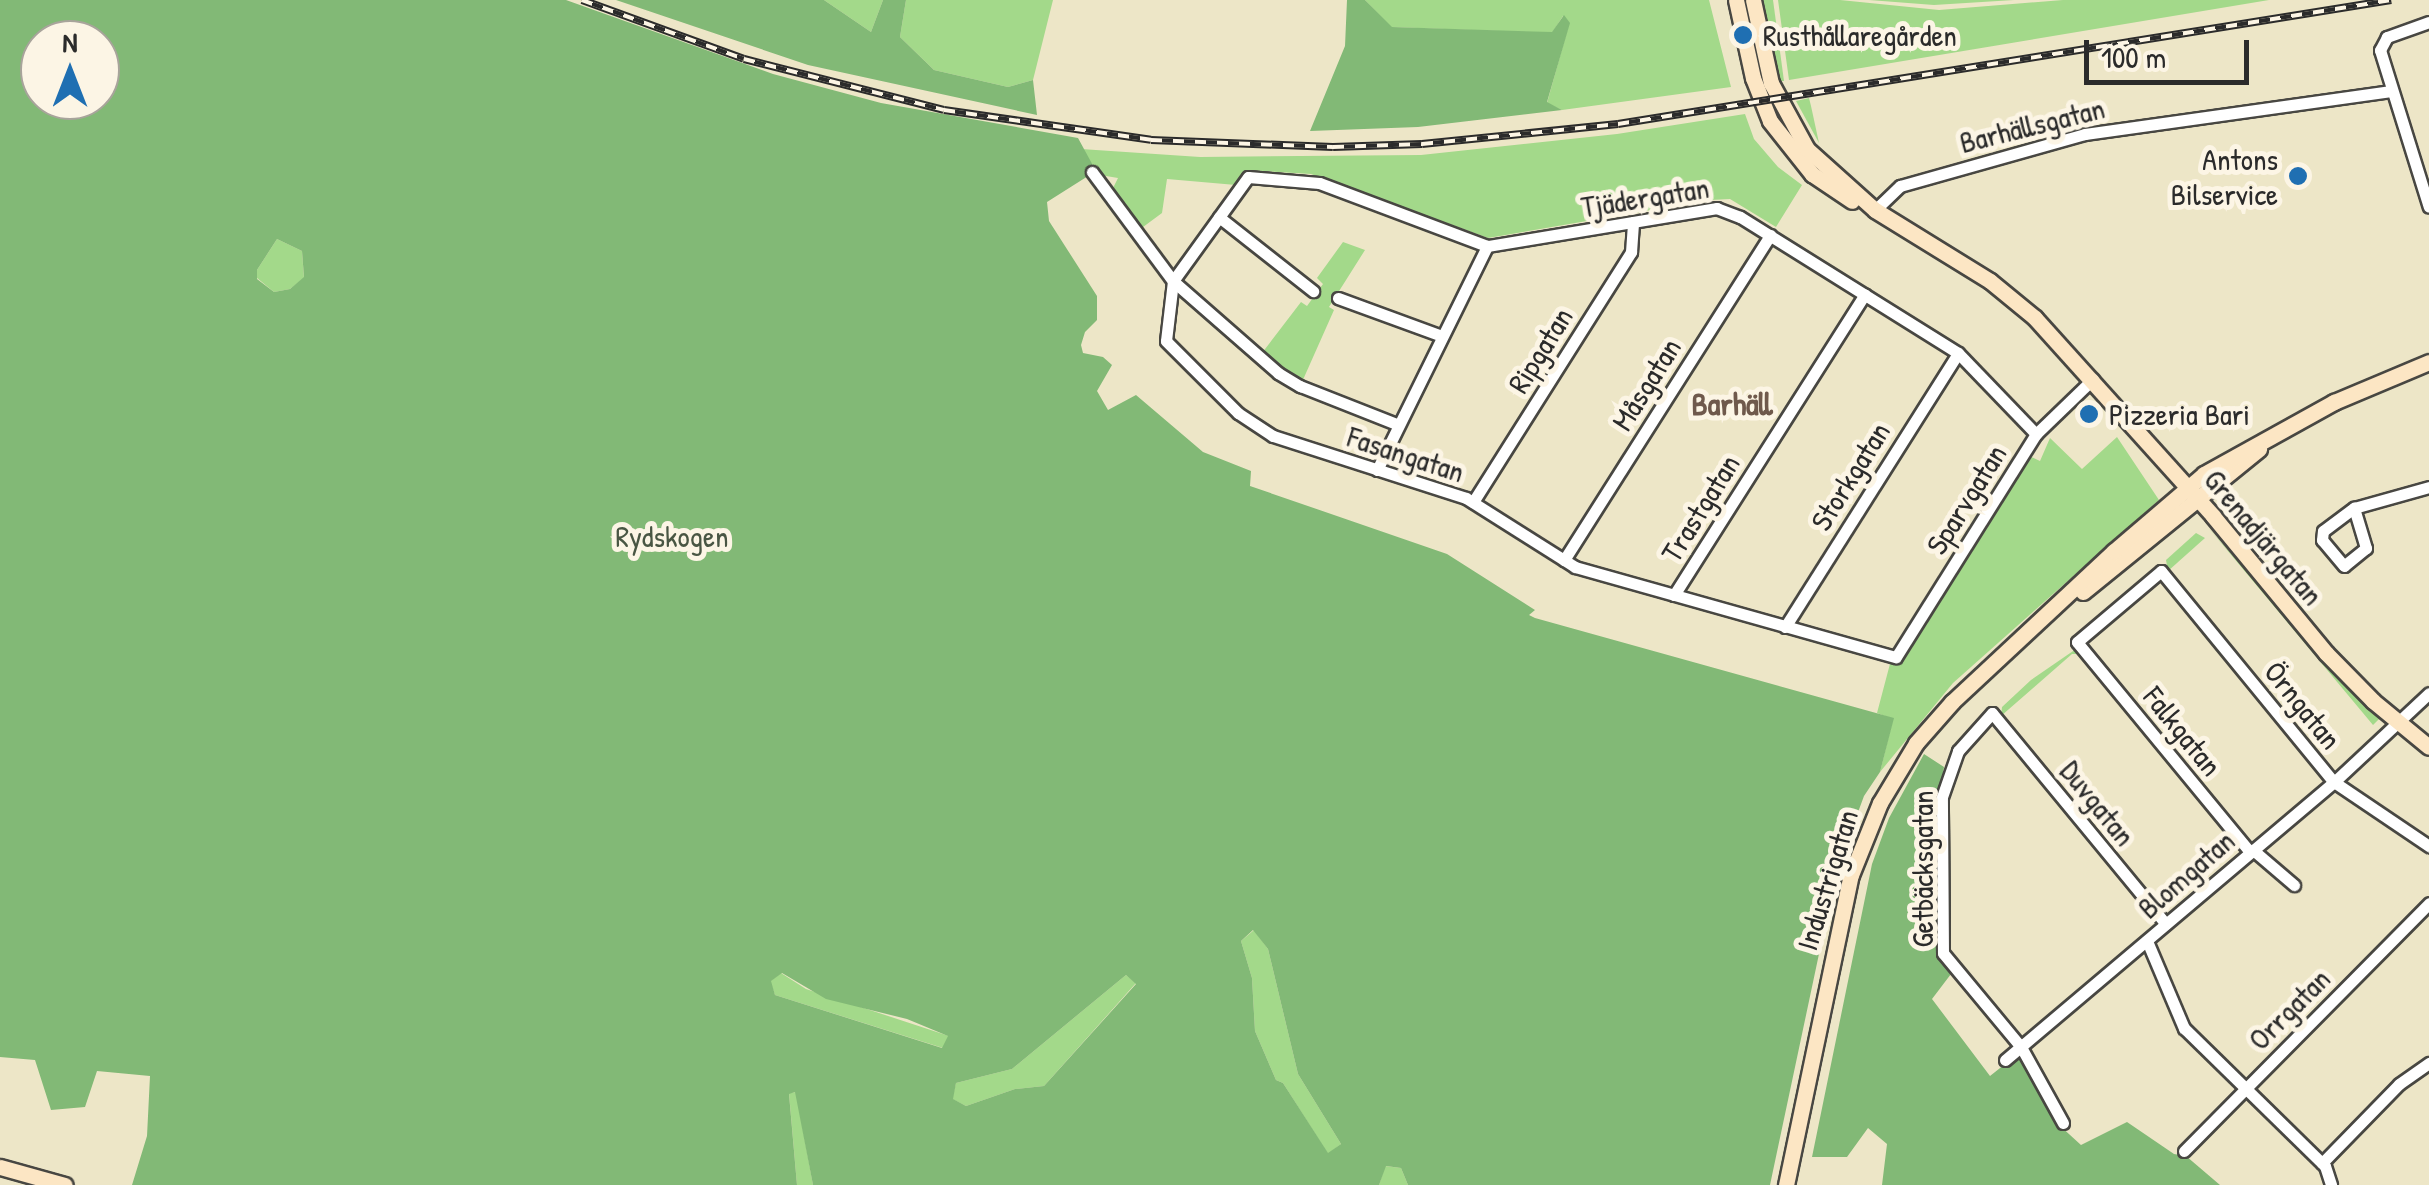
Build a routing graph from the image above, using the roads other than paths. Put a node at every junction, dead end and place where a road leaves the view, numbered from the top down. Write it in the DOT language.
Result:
graph roads {
  1 [pos="1736,0"];
  2 [pos="1753,0"];
  3 [pos="2429,22"];
  4 [pos="2390,92"];
  5 [pos="1092,172"];
  6 [pos="2429,208"];
  7 [pos="1875,210"];
  8 [pos="1220,217"];
  9 [pos="1633,222"];
  10 [pos="1770,234"];
  11 [pos="1487,246"];
  12 [pos="1173,281"];
  13 [pos="1313,291"];
  14 [pos="1864,294"];
  15 [pos="1338,298"];
  16 [pos="1442,336"];
  17 [pos="1958,353"];
  18 [pos="2429,362"];
  19 [pos="2093,379"];
  20 [pos="1399,424"];
  21 [pos="2036,434"];
  22 [pos="1377,470"];
  23 [pos="2429,487"];
  24 [pos="2193,493"];
  25 [pos="1473,502"];
  26 [pos="2354,508"];
  27 [pos="1564,560"];
  28 [pos="2161,571"];
  29 [pos="1674,595"];
  30 [pos="1785,627"];
  31 [pos="1896,657"];
  32 [pos="2429,693"];
  33 [pos="1992,713"];
  34 [pos="2399,724"];
  35 [pos="2429,748"];
  36 [pos="2334,782"];
  37 [pos="2429,846"];
  38 [pos="2251,851"];
  39 [pos="2294,885"];
  40 [pos="2429,903"];
  41 [pos="2166,924"];
  42 [pos="2146,941"];
  43 [pos="2021,1048"];
  44 [pos="2005,1060"];
  45 [pos="2429,1063"];
  46 [pos="2244,1089"];
  47 [pos="2063,1123"];
  48 [pos="2184,1151"];
  49 [pos="2322,1163"];
  50 [pos="0,1167"];
  51 [pos="65,1185"];
  52 [pos="1786,1185"];
  53 [pos="2331,1185"];
  1 -- 7 [label="street, Grenadjärgatan"];
  2 -- 7 [label="street, Grenadjärgatan"];
  3 -- 4 [label="street"];
  4 -- 6 [label="street"];
  4 -- 7 [label="street, Barhällsgatan"];
  5 -- 12 [label="street"];
  7 -- 19 [label="street, Grenadjärgatan"];
  8 -- 11 [label="street, Tjädergatan"];
  8 -- 12 [label="street, Tjädergatan"];
  8 -- 13 [label="street"];
  9 -- 10 [label="street, Tjädergatan"];
  9 -- 11 [label="street, Tjädergatan"];
  9 -- 25 [label="street, Ripgatan"];
  10 -- 14 [label="street, Tjädergatan"];
  10 -- 27 [label="street, Måsgatan"];
  11 -- 16 [label="street"];
  12 -- 20 [label="street"];
  12 -- 22 [label="street, Fasangatan"];
  14 -- 17 [label="street, Tjädergatan"];
  14 -- 29 [label="street, Trastgatan"];
  15 -- 16 [label="street"];
  16 -- 20 [label="street"];
  17 -- 21 [label="street, Tjädergatan"];
  17 -- 30 [label="street, Storkgatan"];
  18 -- 24 [label="street, Industrigatan"];
  19 -- 21 [label="street, Sparvgatan"];
  19 -- 24 [label="street, Grenadjärgatan"];
  20 -- 22 [label="street"];
  21 -- 31 [label="street, Sparvgatan"];
  22 -- 25 [label="street, Fasangatan"];
  23 -- 26 [label="street"];
  24 -- 34 [label="street, Grenadjärgatan"];
  24 -- 52 [label="street, Industrigatan"];
  25 -- 27 [label="street, Fasangatan"];
  26 -- 26 [label="street"];
  27 -- 29 [label="street, Fasangatan"];
  28 -- 36 [label="street, Örngatan"];
  28 -- 38 [label="street, Falkgatan"];
  29 -- 30 [label="street, Fasangatan"];
  30 -- 31 [label="street, Fasangatan"];
  32 -- 34 [label="street, Blomgatan"];
  33 -- 41 [label="street, Duvgatan"];
  33 -- 43 [label="street, Getbäcksgatan"];
  34 -- 35 [label="street, Grenadjärgatan"];
  34 -- 36 [label="street, Blomgatan"];
  36 -- 37 [label="street, Örngatan"];
  36 -- 38 [label="street, Blomgatan"];
  38 -- 39 [label="street, Falkgatan"];
  38 -- 41 [label="street, Blomgatan"];
  40 -- 46 [label="street, Orrgatan"];
  41 -- 42 [label="street, Blomgatan"];
  42 -- 43 [label="street, Blomgatan"];
  42 -- 46 [label="street"];
  43 -- 44 [label="street, Blomgatan"];
  43 -- 47 [label="street, Getbäcksgatan"];
  45 -- 49 [label="street"];
  46 -- 48 [label="street, Orrgatan"];
  46 -- 49 [label="street"];
  49 -- 53 [label="street"];
  50 -- 51 [label="street"];
}
